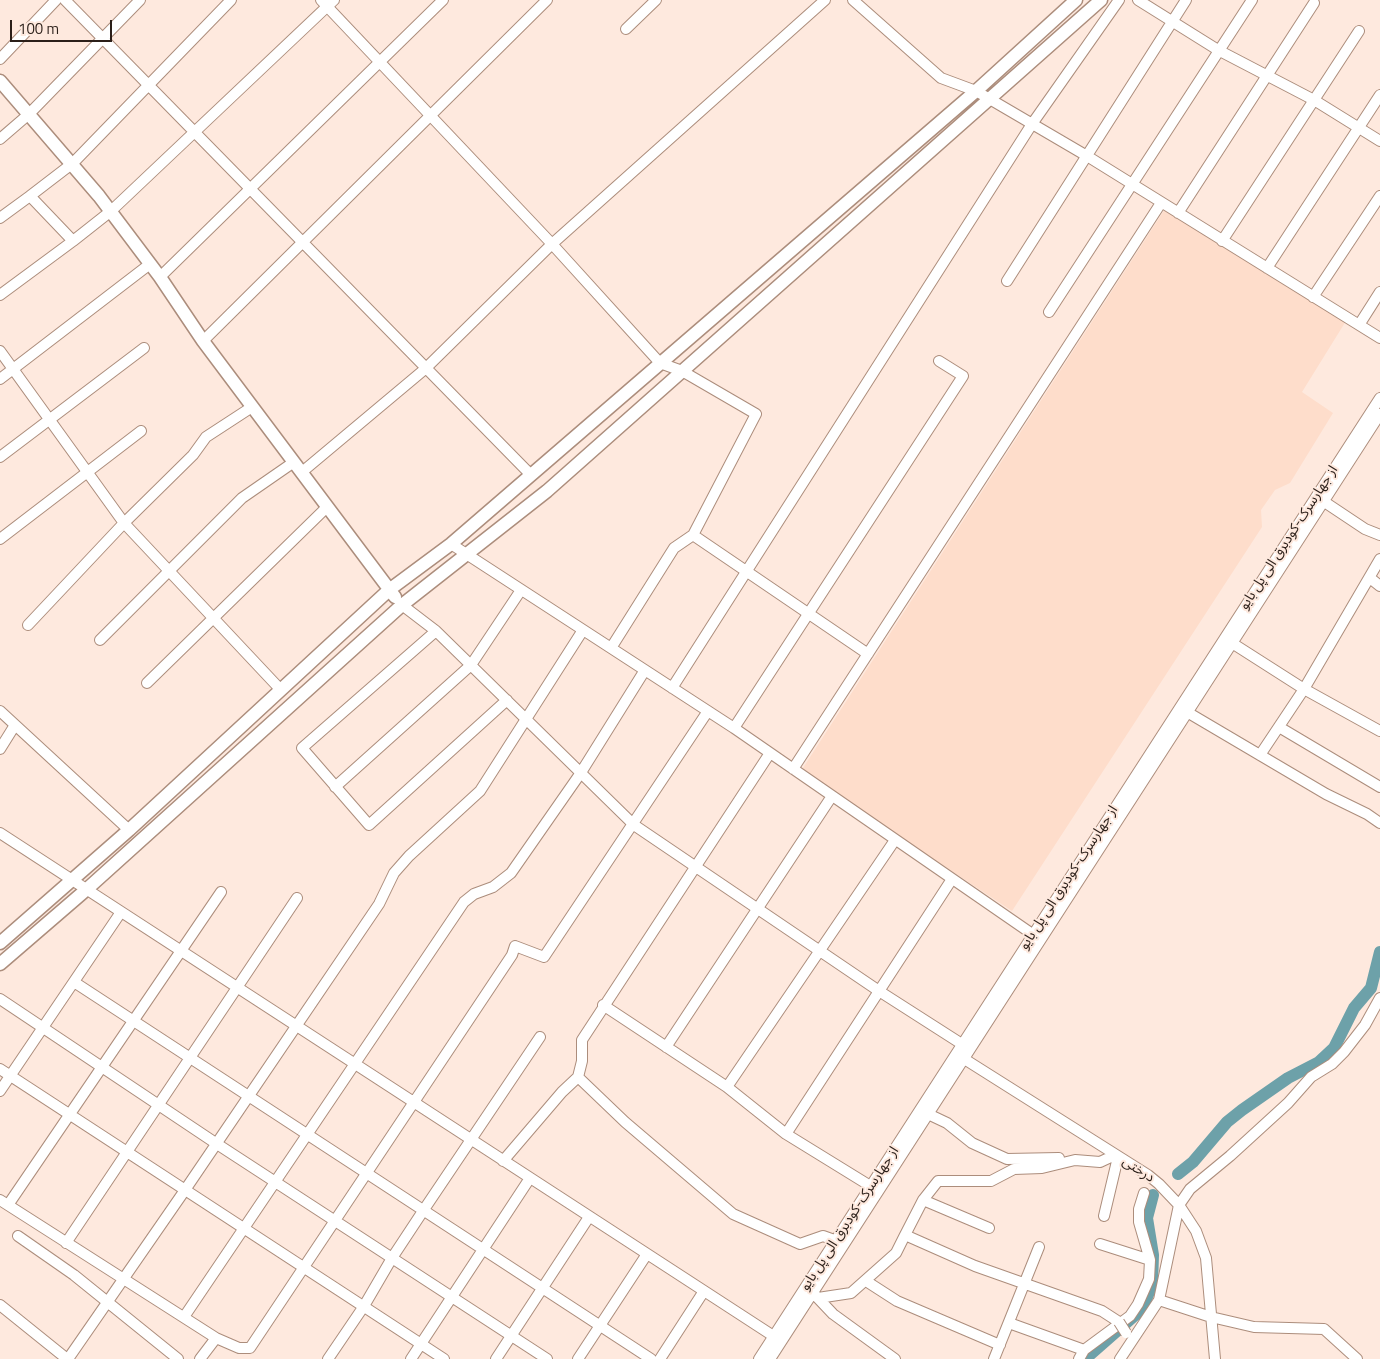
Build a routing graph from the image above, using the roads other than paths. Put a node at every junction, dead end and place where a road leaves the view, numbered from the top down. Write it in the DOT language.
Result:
graph roads {
  1 [pos="56,0"];
  2 [pos="65,0"];
  3 [pos="140,0"];
  4 [pos="231,0"];
  5 [pos="443,0"];
  6 [pos="547,0"];
  7 [pos="656,0"];
  8 [pos="824,0"];
  9 [pos="853,0"];
  10 [pos="1076,0"];
  11 [pos="1101,0"];
  12 [pos="1119,0"];
  13 [pos="1138,0"];
  14 [pos="1186,0"];
  15 [pos="1252,0"];
  16 [pos="328,2"];
  17 [pos="1314,3"];
  18 [pos="1173,20"];
  19 [pos="626,29"];
  20 [pos="1359,31"];
  21 [pos="102,37"];
  22 [pos="1218,50"];
  23 [pos="0,59"];
  24 [pos="380,62"];
  25 [pos="1266,75"];
  26 [pos="0,81"];
  27 [pos="150,84"];
  28 [pos="976,91"];
  29 [pos="1380,95"];
  30 [pos="990,100"];
  31 [pos="1314,100"];
  32 [pos="29,114"];
  33 [pos="430,115"];
  34 [pos="1032,124"];
  35 [pos="1358,128"];
  36 [pos="195,131"];
  37 [pos="0,139"];
  38 [pos="1380,141"];
  39 [pos="1087,156"];
  40 [pos="73,163"];
  41 [pos="1131,184"];
  42 [pos="250,189"];
  43 [pos="30,196"];
  44 [pos="1380,196"];
  45 [pos="1161,202"];
  46 [pos="111,212"];
  47 [pos="1178,213"];
  48 [pos="0,218"];
  49 [pos="73,241"];
  50 [pos="1222,241"];
  51 [pos="302,242"];
  52 [pos="552,244"];
  53 [pos="150,264"];
  54 [pos="1267,268"];
  55 [pos="160,277"];
  56 [pos="1007,281"];
  57 [pos="1380,292"];
  58 [pos="0,295"];
  59 [pos="1313,297"];
  60 [pos="1049,312"];
  61 [pos="1359,325"];
  62 [pos="1380,338"];
  63 [pos="203,341"];
  64 [pos="144,348"];
  65 [pos="0,351"];
  66 [pos="939,361"];
  67 [pos="660,363"];
  68 [pos="13,369"];
  69 [pos="425,369"];
  70 [pos="682,371"];
  71 [pos="0,379"];
  72 [pos="1380,398"];
  73 [pos="252,407"];
  74 [pos="1380,414"];
  75 [pos="48,420"];
  76 [pos="1371,427"];
  77 [pos="140,430"];
  78 [pos="1380,434"];
  79 [pos="0,457"];
  80 [pos="298,467"];
  81 [pos="86,472"];
  82 [pos="531,476"];
  83 [pos="1323,501"];
  84 [pos="327,507"];
  85 [pos="124,524"];
  86 [pos="693,535"];
  87 [pos="1380,535"];
  88 [pos="0,539"];
  89 [pos="451,544"];
  90 [pos="466,554"];
  91 [pos="1380,559"];
  92 [pos="169,571"];
  93 [pos="747,574"];
  94 [pos="1370,578"];
  95 [pos="1380,586"];
  96 [pos="389,590"];
  97 [pos="521,590"];
  98 [pos="402,605"];
  99 [pos="808,613"];
  100 [pos="213,617"];
  101 [pos="28,625"];
  102 [pos="584,630"];
  103 [pos="436,631"];
  104 [pos="100,640"];
  105 [pos="1232,643"];
  106 [pos="611,648"];
  107 [pos="868,654"];
  108 [pos="471,665"];
  109 [pos="645,670"];
  110 [pos="146,683"];
  111 [pos="672,688"];
  112 [pos="280,689"];
  113 [pos="1304,689"];
  114 [pos="507,700"];
  115 [pos="0,711"];
  116 [pos="708,711"];
  117 [pos="1187,712"];
  118 [pos="526,719"];
  119 [pos="16,725"];
  120 [pos="1279,727"];
  121 [pos="734,728"];
  122 [pos="1380,731"];
  123 [pos="0,748"];
  124 [pos="770,753"];
  125 [pos="1260,755"];
  126 [pos="793,769"];
  127 [pos="580,774"];
  128 [pos="336,787"];
  129 [pos="1380,787"];
  130 [pos="832,796"];
  131 [pos="1380,823"];
  132 [pos="634,825"];
  133 [pos="129,830"];
  134 [pos="0,834"];
  135 [pos="895,840"];
  136 [pos="694,866"];
  137 [pos="952,879"];
  138 [pos="72,880"];
  139 [pos="87,889"];
  140 [pos="221,892"];
  141 [pos="297,898"];
  142 [pos="758,909"];
  143 [pos="121,912"];
  144 [pos="1037,937"];
  145 [pos="0,943"];
  146 [pos="820,950"];
  147 [pos="181,951"];
  148 [pos="0,964"];
  149 [pos="74,982"];
  150 [pos="237,987"];
  151 [pos="879,991"];
  152 [pos="1380,998"];
  153 [pos="0,999"];
  154 [pos="603,1005"];
  155 [pos="133,1021"];
  156 [pos="296,1026"];
  157 [pos="43,1028"];
  158 [pos="540,1037"];
  159 [pos="666,1047"];
  160 [pos="966,1047"];
  161 [pos="960,1056"];
  162 [pos="190,1058"];
  163 [pos="353,1064"];
  164 [pos="102,1067"];
  165 [pos="0,1069"];
  166 [pos="10,1076"];
  167 [pos="578,1077"];
  168 [pos="727,1087"];
  169 [pos="0,1091"];
  170 [pos="249,1096"];
  171 [pos="414,1103"];
  172 [pos="158,1105"];
  173 [pos="928,1114"];
  174 [pos="69,1115"];
  175 [pos="307,1134"];
  176 [pos="786,1134"];
  177 [pos="470,1140"];
  178 [pos="217,1144"];
  179 [pos="128,1154"];
  180 [pos="1114,1154"];
  181 [pos="503,1161"];
  182 [pos="1042,1164"];
  183 [pos="367,1173"];
  184 [pos="530,1178"];
  185 [pos="275,1182"];
  186 [pos="872,1187"];
  187 [pos="186,1190"];
  188 [pos="1144,1193"];
  189 [pos="922,1200"];
  190 [pos="4,1203"];
  191 [pos="1179,1205"];
  192 [pos="423,1211"];
  193 [pos="1104,1216"];
  194 [pos="589,1217"];
  195 [pos="335,1221"];
  196 [pos="244,1228"];
  197 [pos="989,1228"];
  198 [pos="905,1235"];
  199 [pos="18,1236"];
  200 [pos="837,1241"];
  201 [pos="66,1243"];
  202 [pos="1100,1244"];
  203 [pos="1039,1247"];
  204 [pos="483,1249"];
  205 [pos="647,1254"];
  206 [pos="392,1258"];
  207 [pos="1150,1260"];
  208 [pos="303,1267"];
  209 [pos="124,1279"];
  210 [pos="866,1281"];
  211 [pos="1025,1283"];
  212 [pos="542,1288"];
  213 [pos="704,1292"];
  214 [pos="815,1295"];
  215 [pos="451,1296"];
  216 [pos="1159,1300"];
  217 [pos="107,1304"];
  218 [pos="0,1305"];
  219 [pos="364,1306"];
  220 [pos="1211,1317"];
  221 [pos="184,1318"];
  222 [pos="1009,1322"];
  223 [pos="600,1326"];
  224 [pos="511,1336"];
  225 [pos="216,1338"];
  226 [pos="778,1339"];
  227 [pos="1131,1343"];
  228 [pos="421,1344"];
  229 [pos="1000,1345"];
  230 [pos="1081,1354"];
  231 [pos="67,1359"];
  232 [pos="178,1359"];
  233 [pos="200,1359"];
  234 [pos="328,1359"];
  235 [pos="411,1359"];
  236 [pos="444,1359"];
  237 [pos="496,1359"];
  238 [pos="547,1359"];
  239 [pos="578,1359"];
  240 [pos="651,1359"];
  241 [pos="660,1359"];
  242 [pos="759,1359"];
  243 [pos="770,1359"];
  244 [pos="895,1359"];
  245 [pos="994,1359"];
  246 [pos="1120,1359"];
  247 [pos="1214,1359"];
  248 [pos="1357,1359"];
  1 -- 23 [label="street"];
  2 -- 21 [label="street"];
  3 -- 21 [label="street"];
  4 -- 27 [label="street"];
  5 -- 24 [label="street"];
  6 -- 33 [label="street"];
  7 -- 19 [label="street"];
  8 -- 52 [label="street"];
  9 -- 28 [label="street"];
  10 -- 28 [label="main road"];
  11 -- 30 [label="main road"];
  12 -- 34 [label="street"];
  13 -- 18 [label="street"];
  14 -- 18 [label="street"];
  15 -- 22 [label="street"];
  16 -- 24 [label="street"];
  16 -- 36 [label="street"];
  17 -- 25 [label="street"];
  18 -- 22 [label="street"];
  18 -- 39 [label="street"];
  20 -- 31 [label="street"];
  21 -- 27 [label="street"];
  21 -- 32 [label="street"];
  22 -- 25 [label="street"];
  22 -- 41 [label="street"];
  24 -- 33 [label="street"];
  24 -- 42 [label="street"];
  25 -- 31 [label="street"];
  25 -- 47 [label="street"];
  26 -- 32 [label="main road"];
  27 -- 36 [label="street"];
  27 -- 40 [label="street"];
  28 -- 30 [label="street"];
  28 -- 67 [label="main road"];
  29 -- 35 [label="street"];
  30 -- 34 [label="street"];
  30 -- 70 [label="main road"];
  31 -- 35 [label="street"];
  31 -- 50 [label="street"];
  32 -- 37 [label="street"];
  32 -- 40 [label="main road"];
  33 -- 51 [label="street"];
  33 -- 52 [label="street"];
  34 -- 39 [label="street"];
  34 -- 93 [label="street"];
  35 -- 38 [label="street"];
  35 -- 54 [label="street"];
  36 -- 42 [label="street"];
  36 -- 46 [label="street"];
  39 -- 41 [label="street"];
  39 -- 56 [label="street"];
  40 -- 43 [label="street"];
  40 -- 46 [label="main road"];
  41 -- 45 [label="street"];
  41 -- 60 [label="street"];
  42 -- 51 [label="street"];
  42 -- 55 [label="street"];
  43 -- 48 [label="street"];
  43 -- 49 [label="street"];
  44 -- 59 [label="street"];
  45 -- 47 [label="street"];
  45 -- 107 [label="street"];
  46 -- 49 [label="street"];
  46 -- 53 [label="main road"];
  47 -- 50 [label="street"];
  49 -- 58 [label="street"];
  50 -- 54 [label="street"];
  51 -- 63 [label="street"];
  51 -- 69 [label="street"];
  52 -- 67 [label="street"];
  52 -- 69 [label="street"];
  53 -- 55 [label="main road"];
  53 -- 68 [label="street"];
  54 -- 59 [label="street"];
  55 -- 63 [label="main road"];
  57 -- 61 [label="street"];
  59 -- 61 [label="street"];
  61 -- 62 [label="street"];
  63 -- 73 [label="main road"];
  64 -- 75 [label="street"];
  65 -- 68 [label="street"];
  66 -- 99 [label="street"];
  67 -- 70 [label="street"];
  67 -- 82 [label="main road"];
  68 -- 71 [label="street"];
  68 -- 75 [label="street"];
  69 -- 80 [label="street"];
  69 -- 82 [label="street"];
  70 -- 86 [label="street"];
  70 -- 90 [label="main road"];
  72 -- 144 [label="street, از جهارسرک-کودبرق الی پل بایو"];
  73 -- 80 [label="main road"];
  73 -- 85 [label="street"];
  74 -- 76 [label="street, از جهارسرک-کودبرق الی پل بایو"];
  75 -- 79 [label="street"];
  75 -- 81 [label="street"];
  76 -- 78 [label="street"];
  76 -- 83 [label="street, از جهارسرک-کودبرق الی پل بایو"];
  77 -- 81 [label="street"];
  80 -- 84 [label="main road"];
  80 -- 92 [label="street"];
  81 -- 85 [label="street"];
  81 -- 88 [label="street"];
  82 -- 89 [label="main road"];
  83 -- 87 [label="street"];
  83 -- 105 [label="street, از جهارسرک-کودبرق الی پل بایو"];
  84 -- 96 [label="main road"];
  84 -- 100 [label="street"];
  85 -- 92 [label="street"];
  85 -- 101 [label="street"];
  86 -- 93 [label="street"];
  86 -- 106 [label="street"];
  89 -- 90 [label="street"];
  89 -- 96 [label="main road"];
  90 -- 97 [label="street"];
  90 -- 98 [label="main road"];
  91 -- 94 [label="street"];
  92 -- 100 [label="street"];
  92 -- 104 [label="street"];
  93 -- 99 [label="street"];
  93 -- 111 [label="street"];
  94 -- 95 [label="street"];
  94 -- 113 [label="street"];
  96 -- 98 [label="main road"];
  96 -- 112 [label="main road"];
  97 -- 102 [label="street"];
  97 -- 108 [label="street"];
  98 -- 103 [label="street"];
  98 -- 139 [label="main road"];
  99 -- 107 [label="street"];
  99 -- 121 [label="street"];
  100 -- 110 [label="street"];
  100 -- 112 [label="street"];
  102 -- 106 [label="street"];
  102 -- 118 [label="street"];
  103 -- 108 [label="street"];
  103 -- 128 [label="street"];
  105 -- 113 [label="street"];
  105 -- 117 [label="street, از جهارسرک-کودبرق الی پل بایو"];
  106 -- 109 [label="street"];
  107 -- 126 [label="street"];
  108 -- 114 [label="street"];
  108 -- 128 [label="street"];
  109 -- 111 [label="street"];
  109 -- 127 [label="street"];
  111 -- 116 [label="street"];
  112 -- 133 [label="main road"];
  113 -- 120 [label="street"];
  113 -- 122 [label="street"];
  114 -- 118 [label="street"];
  114 -- 128 [label="street"];
  115 -- 119 [label="street"];
  116 -- 121 [label="street"];
  116 -- 132 [label="street"];
  117 -- 125 [label="street"];
  117 -- 144 [label="street, از جهارسرک-کودبرق الی پل بایو"];
  118 -- 127 [label="street"];
  118 -- 156 [label="street"];
  119 -- 123 [label="street"];
  119 -- 133 [label="street"];
  120 -- 125 [label="street"];
  120 -- 129 [label="street"];
  121 -- 124 [label="street"];
  124 -- 126 [label="street"];
  124 -- 136 [label="street"];
  125 -- 131 [label="street"];
  126 -- 130 [label="street"];
  127 -- 132 [label="street"];
  127 -- 163 [label="street"];
  130 -- 135 [label="street"];
  130 -- 142 [label="street"];
  132 -- 136 [label="street"];
  132 -- 171 [label="street"];
  133 -- 138 [label="main road"];
  134 -- 138 [label="street"];
  135 -- 137 [label="street"];
  135 -- 146 [label="street"];
  136 -- 142 [label="street"];
  136 -- 154 [label="street"];
  137 -- 144 [label="street"];
  137 -- 151 [label="street"];
  138 -- 139 [label="street"];
  138 -- 145 [label="main road"];
  139 -- 143 [label="street"];
  139 -- 148 [label="main road"];
  140 -- 147 [label="street"];
  141 -- 150 [label="street"];
  142 -- 146 [label="street"];
  142 -- 159 [label="street"];
  143 -- 147 [label="street"];
  143 -- 149 [label="street"];
  144 -- 160 [label="street, از جهارسرک-کودبرق الی پل بایو"];
  146 -- 151 [label="street"];
  146 -- 168 [label="street"];
  147 -- 150 [label="street"];
  147 -- 155 [label="street"];
  149 -- 155 [label="street"];
  149 -- 157 [label="street"];
  150 -- 156 [label="street"];
  150 -- 162 [label="street"];
  151 -- 160 [label="street"];
  151 -- 176 [label="street"];
  152 -- 191 [label="street"];
  153 -- 157 [label="street"];
  154 -- 159 [label="street"];
  154 -- 167 [label="street"];
  155 -- 162 [label="street"];
  155 -- 164 [label="street"];
  156 -- 163 [label="street"];
  156 -- 170 [label="street"];
  157 -- 164 [label="street"];
  157 -- 166 [label="street"];
  158 -- 177 [label="street"];
  159 -- 168 [label="street"];
  160 -- 161 [label="street, از جهارسرک-کودبرق الی پل بایو"];
  161 -- 173 [label="street, از جهارسرک-کودبرق الی پل بایو"];
  161 -- 180 [label="street, درختی"];
  161 -- 186 [label="street, از جهارسرک-کودبرق الی پل بایو"];
  162 -- 170 [label="street"];
  162 -- 172 [label="street"];
  163 -- 171 [label="street"];
  163 -- 175 [label="street"];
  164 -- 172 [label="street"];
  164 -- 174 [label="street"];
  165 -- 166 [label="street"];
  166 -- 169 [label="street"];
  166 -- 174 [label="street"];
  167 -- 181 [label="street"];
  167 -- 200 [label="street"];
  168 -- 176 [label="street"];
  170 -- 175 [label="street"];
  170 -- 178 [label="street"];
  171 -- 177 [label="street"];
  171 -- 183 [label="street"];
  172 -- 178 [label="street"];
  172 -- 179 [label="street"];
  173 -- 182 [label="street"];
  173 -- 214 [label="street, از جهارسرک-کودبرق الی پل بایو"];
  174 -- 179 [label="street"];
  174 -- 190 [label="street"];
  175 -- 183 [label="street"];
  175 -- 185 [label="street"];
  176 -- 186 [label="street"];
  177 -- 181 [label="street"];
  177 -- 192 [label="street"];
  178 -- 185 [label="street"];
  178 -- 187 [label="street"];
  179 -- 187 [label="street"];
  179 -- 201 [label="street"];
  180 -- 182 [label="street"];
  180 -- 191 [label="street, درختی"];
  180 -- 193 [label="street"];
  181 -- 184 [label="street"];
  182 -- 189 [label="street"];
  183 -- 192 [label="street"];
  183 -- 195 [label="street"];
  184 -- 194 [label="street"];
  184 -- 204 [label="street"];
  185 -- 195 [label="street"];
  185 -- 196 [label="street"];
  186 -- 200 [label="street, از جهارسرک-کودبرق الی پل بایو"];
  187 -- 196 [label="street"];
  187 -- 209 [label="street"];
  188 -- 207 [label="street"];
  189 -- 197 [label="street"];
  189 -- 198 [label="street"];
  190 -- 201 [label="street"];
  191 -- 216 [label="street"];
  191 -- 220 [label="street, درختی"];
  192 -- 204 [label="street"];
  192 -- 206 [label="street"];
  194 -- 205 [label="street"];
  194 -- 212 [label="street"];
  195 -- 206 [label="street"];
  195 -- 208 [label="street"];
  196 -- 208 [label="street"];
  196 -- 221 [label="street"];
  198 -- 210 [label="street"];
  198 -- 211 [label="street"];
  199 -- 217 [label="street"];
  200 -- 226 [label="street, از جهارسرک-کودبرق الی پل بایو"];
  201 -- 209 [label="street"];
  202 -- 207 [label="street"];
  203 -- 211 [label="street"];
  204 -- 212 [label="street"];
  204 -- 215 [label="street"];
  205 -- 213 [label="street"];
  205 -- 223 [label="street"];
  206 -- 215 [label="street"];
  206 -- 219 [label="street"];
  207 -- 230 [label="street"];
  208 -- 219 [label="street"];
  208 -- 225 [label="street"];
  209 -- 217 [label="street"];
  209 -- 221 [label="street"];
  210 -- 214 [label="street"];
  210 -- 229 [label="street"];
  211 -- 222 [label="street"];
  211 -- 227 [label="street, bridge"];
  212 -- 223 [label="street"];
  212 -- 224 [label="street"];
  213 -- 226 [label="street"];
  213 -- 241 [label="street"];
  214 -- 226 [label="street, از جهارسرک-کودبرق الی پل بایو"];
  214 -- 244 [label="street"];
  215 -- 224 [label="street"];
  215 -- 228 [label="street"];
  216 -- 220 [label="street"];
  216 -- 227 [label="street"];
  217 -- 231 [label="street"];
  217 -- 232 [label="street"];
  218 -- 231 [label="street"];
  219 -- 228 [label="street"];
  219 -- 234 [label="street"];
  220 -- 247 [label="street, درختی"];
  220 -- 248 [label="street"];
  221 -- 225 [label="street"];
  222 -- 229 [label="street"];
  222 -- 230 [label="street"];
  223 -- 239 [label="street"];
  223 -- 240 [label="street"];
  224 -- 237 [label="street"];
  224 -- 238 [label="street"];
  225 -- 233 [label="street"];
  226 -- 242 [label="street, از جهارسرک-کودبرق الی پل بایو"];
  226 -- 243 [label="street, از جهارسرک-کودبرق الی پل بایو"];
  227 -- 246 [label="street"];
  228 -- 235 [label="street"];
  228 -- 236 [label="street"];
  229 -- 245 [label="street"];
}
